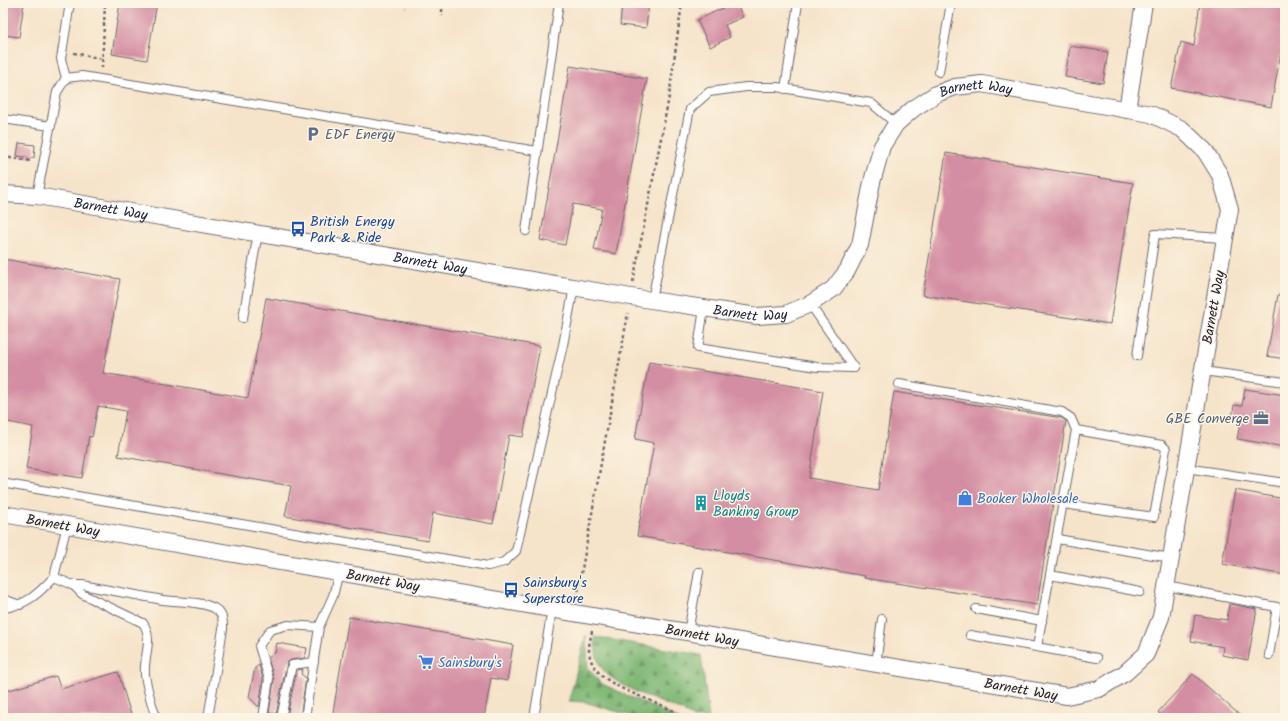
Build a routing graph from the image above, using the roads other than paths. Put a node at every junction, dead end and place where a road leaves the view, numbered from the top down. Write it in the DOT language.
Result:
graph roads {
  1 [pos="70,3"];
  2 [pos="559,3"];
  3 [pos="798,3"];
  4 [pos="951,3"];
  5 [pos="1144,3"];
  6 [pos="939,72"];
  7 [pos="66,78"];
  8 [pos="785,89"];
  9 [pos="1128,110"];
  10 [pos="3,119"];
  11 [pos="896,124"];
  12 [pos="51,126"];
  13 [pos="537,151"];
  14 [pos="3,194"];
  15 [pos="37,196"];
  16 [pos="526,231"];
  17 [pos="258,233"];
  18 [pos="1225,238"];
  19 [pos="574,287"];
  20 [pos="652,300"];
  21 [pos="810,304"];
  22 [pos="704,308"];
  23 [pos="243,318"];
  24 [pos="1137,356"];
  25 [pos="1203,371"];
  26 [pos="1285,382"];
  27 [pos="899,384"];
  28 [pos="1076,430"];
  29 [pos="1186,468"];
  30 [pos="1285,483"];
  31 [pos="7,484"];
  32 [pos="1063,504"];
  33 [pos="3,514"];
  34 [pos="67,525"];
  35 [pos="1057,538"];
  36 [pos="1171,558"];
  37 [pos="339,572"];
  38 [pos="699,572"];
  39 [pos="1050,575"];
  40 [pos="54,577"];
  41 [pos="73,585"];
  42 [pos="1166,586"];
  43 [pos="1140,592"];
  44 [pos="3,599"];
  45 [pos="20,605"];
  46 [pos="3,608"];
  47 [pos="552,609"];
  48 [pos="976,609"];
  49 [pos="882,619"];
  50 [pos="1042,621"];
  51 [pos="320,627"];
  52 [pos="688,632"];
  53 [pos="970,635"];
  54 [pos="1037,647"];
  55 [pos="1269,655"];
  56 [pos="1097,658"];
  57 [pos="314,662"];
  58 [pos="876,664"];
  59 [pos="156,718"];
  60 [pos="208,718"];
  61 [pos="263,718"];
  62 [pos="281,718"];
  63 [pos="305,718"];
  64 [pos="534,718"];
  1 -- 7 [label="lane"];
  2 -- 13 [label="lane"];
  3 -- 8 [label="lane"];
  4 -- 6 [label="lane"];
  5 -- 9 [label="street"];
  7 -- 12 [label="lane"];
  7 -- 13 [label="lane"];
  8 -- 11 [label="lane"];
  8 -- 20 [label="lane"];
  9 -- 11 [label="street, Barnett Way"];
  9 -- 18 [label="street, Barnett Way"];
  10 -- 12 [label="lane"];
  11 -- 21 [label="street, Barnett Way"];
  12 -- 15 [label="lane"];
  13 -- 16 [label="lane"];
  14 -- 15 [label="street, Barnett Way"];
  15 -- 17 [label="street, Barnett Way"];
  17 -- 19 [label="street, Barnett Way"];
  17 -- 23 [label="lane"];
  18 -- 24 [label="lane"];
  18 -- 25 [label="street, Barnett Way"];
  19 -- 20 [label="street, Barnett Way"];
  19 -- 31 [label="lane"];
  20 -- 22 [label="street, Barnett Way"];
  21 -- 22 [label="street, Barnett Way"];
  21 -- 22 [label="lane"];
  25 -- 26 [label="lane"];
  25 -- 29 [label="street, Barnett Way"];
  27 -- 28 [label="lane"];
  28 -- 32 [label="lane"];
  28 -- 32 [label="lane"];
  29 -- 30 [label="lane"];
  29 -- 36 [label="street, Barnett Way"];
  32 -- 35 [label="lane"];
  33 -- 34 [label="street, Barnett Way"];
  34 -- 37 [label="street, Barnett Way"];
  34 -- 40 [label="lane"];
  35 -- 36 [label="lane"];
  35 -- 39 [label="lane"];
  36 -- 42 [label="street, Barnett Way"];
  37 -- 47 [label="street, Barnett Way"];
  37 -- 51 [label="lane"];
  38 -- 52 [label="lane"];
  39 -- 43 [label="lane"];
  39 -- 50 [label="lane"];
  40 -- 41 [label="lane"];
  40 -- 45 [label="lane"];
  41 -- 59 [label="lane"];
  41 -- 60 [label="lane"];
  42 -- 55 [label="lane"];
  42 -- 58 [label="street, Barnett Way"];
  44 -- 45 [label="lane"];
  45 -- 46 [label="lane"];
  47 -- 52 [label="street, Barnett Way"];
  47 -- 64 [label="lane"];
  48 -- 50 [label="lane"];
  49 -- 58 [label="lane"];
  50 -- 54 [label="lane"];
  51 -- 57 [label="lane"];
  51 -- 61 [label="lane"];
  52 -- 58 [label="street, Barnett Way"];
  53 -- 54 [label="lane"];
  54 -- 56 [label="lane"];
  57 -- 62 [label="lane"];
  57 -- 63 [label="lane"];
}
